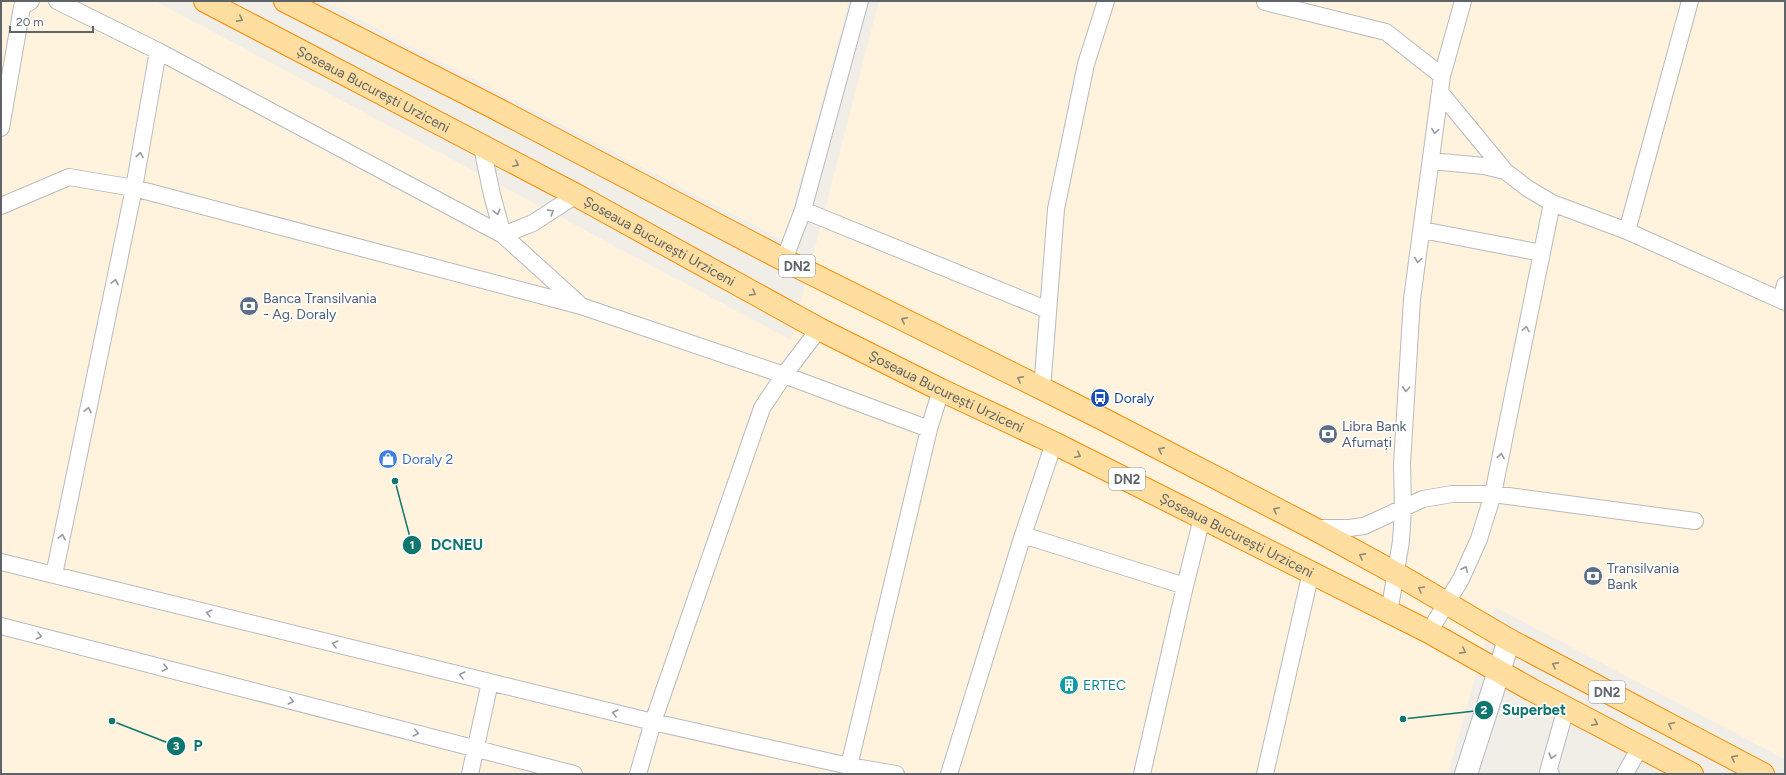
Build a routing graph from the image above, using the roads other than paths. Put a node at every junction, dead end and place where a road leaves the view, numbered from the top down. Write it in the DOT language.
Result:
graph roads {
  1 [pos="31,1"];
  2 [pos="57,1"];
  3 [pos="205,1"];
  4 [pos="285,1"];
  5 [pos="860,1"];
  6 [pos="1106,1"];
  7 [pos="1463,1"];
  8 [pos="1690,1"];
  9 [pos="1265,2"];
  10 [pos="158,51"];
  11 [pos="1442,76"];
  12 [pos="1440,92"];
  13 [pos="1,128"];
  14 [pos="482,147"];
  15 [pos="1431,161"];
  16 [pos="1505,171"];
  17 [pos="134,188"];
  18 [pos="576,196"];
  19 [pos="1552,203"];
  20 [pos="1,206"];
  21 [pos="803,210"];
  22 [pos="1422,230"];
  23 [pos="1627,232"];
  24 [pos="503,235"];
  25 [pos="1542,253"];
  26 [pos="784,260"];
  27 [pos="1784,296"];
  28 [pos="581,306"];
  29 [pos="1048,310"];
  30 [pos="819,329"];
  31 [pos="784,375"];
  32 [pos="941,390"];
  33 [pos="1042,390"];
  34 [pos="929,429"];
  35 [pos="1054,442"];
  36 [pos="1493,494"];
  37 [pos="1403,508"];
  38 [pos="1202,518"];
  39 [pos="1695,521"];
  40 [pos="1311,528"];
  41 [pos="1023,535"];
  42 [pos="1,562"];
  43 [pos="1311,572"];
  44 [pos="1397,574"];
  45 [pos="54,575"];
  46 [pos="1185,586"];
  47 [pos="1446,603"];
  48 [pos="1389,613"];
  49 [pos="1,626"];
  50 [pos="1429,632"];
  51 [pos="1509,640"];
  52 [pos="1499,671"];
  53 [pos="490,682"];
  54 [pos="1566,708"];
  55 [pos="653,722"];
  56 [pos="1640,747"];
  57 [pos="476,749"];
  58 [pos="849,766"];
  59 [pos="470,774"];
  60 [pos="574,774"];
  61 [pos="638,774"];
  62 [pos="896,774"];
  63 [pos="949,774"];
  64 [pos="1142,774"];
  65 [pos="1265,774"];
  66 [pos="1466,774"];
  67 [pos="1551,774"];
  68 [pos="1625,774"];
  69 [pos="1692,774"];
  70 [pos="1763,774"];
  1 -- 13 [label="lane"];
  2 -- 10 [label="lane"];
  3 -- 14 [label="highway, Șoseaua București Urziceni / DN2, one-way"];
  4 -- 26 [label="highway, DN2"];
  5 -- 21 [label="lane"];
  6 -- 29 [label="lane"];
  7 -- 11 [label="lane"];
  8 -- 23 [label="lane"];
  9 -- 11 [label="lane"];
  17 -- 10 [label="lane, one-way"];
  10 -- 24 [label="lane"];
  11 -- 12 [label="lane"];
  12 -- 15 [label="lane, one-way"];
  12 -- 16 [label="lane"];
  14 -- 18 [label="highway, Șoseaua București Urziceni / DN2, one-way"];
  14 -- 24 [label="lane, one-way"];
  15 -- 16 [label="lane"];
  15 -- 22 [label="lane"];
  16 -- 19 [label="lane"];
  17 -- 20 [label="lane"];
  17 -- 28 [label="lane"];
  45 -- 17 [label="lane, one-way"];
  24 -- 18 [label="lane, one-way"];
  18 -- 30 [label="highway, Șoseaua București Urziceni / DN2, one-way"];
  19 -- 23 [label="lane"];
  19 -- 25 [label="lane"];
  21 -- 26 [label="lane"];
  21 -- 29 [label="lane"];
  22 -- 25 [label="lane"];
  22 -- 37 [label="lane, one-way"];
  23 -- 27 [label="lane"];
  24 -- 28 [label="lane"];
  36 -- 25 [label="lane, one-way"];
  33 -- 26 [label="highway, DN2, one-way"];
  28 -- 31 [label="lane"];
  29 -- 33 [label="lane"];
  30 -- 31 [label="lane"];
  30 -- 32 [label="highway, Șoseaua București Urziceni / DN2"];
  31 -- 34 [label="lane"];
  31 -- 55 [label="lane"];
  32 -- 34 [label="lane"];
  32 -- 35 [label="highway, Șoseaua București Urziceni / DN2"];
  40 -- 33 [label="highway, DN2, one-way"];
  34 -- 58 [label="lane"];
  35 -- 38 [label="highway, Șoseaua București Urziceni / DN2, one-way"];
  35 -- 41 [label="lane"];
  36 -- 37 [label="lane"];
  36 -- 39 [label="lane"];
  47 -- 36 [label="lane, one-way"];
  37 -- 40 [label="lane"];
  37 -- 44 [label="lane"];
  38 -- 43 [label="highway, Șoseaua București Urziceni / DN2"];
  38 -- 46 [label="lane"];
  44 -- 40 [label="highway, DN2, one-way"];
  41 -- 46 [label="lane"];
  41 -- 63 [label="lane"];
  42 -- 45 [label="lane"];
  43 -- 48 [label="highway, Șoseaua București Urziceni / DN2"];
  43 -- 65 [label="lane"];
  47 -- 44 [label="highway, DN2, one-way"];
  44 -- 48 [label="lane"];
  53 -- 45 [label="lane, one-way"];
  46 -- 64 [label="lane"];
  47 -- 50 [label="lane"];
  47 -- 51 [label="highway, DN2"];
  48 -- 50 [label="highway, Șoseaua București Urziceni / DN2"];
  49 -- 57 [label="lane, one-way"];
  50 -- 52 [label="highway, Șoseaua București Urziceni / DN2, one-way"];
  51 -- 52 [label="street"];
  70 -- 51 [label="highway, DN2, one-way"];
  52 -- 54 [label="highway, Șoseaua București Urziceni / DN2"];
  52 -- 66 [label="street"];
  55 -- 53 [label="lane, one-way"];
  53 -- 57 [label="lane"];
  54 -- 56 [label="highway, Șoseaua București Urziceni / DN2, one-way"];
  54 -- 67 [label="lane, one-way"];
  55 -- 58 [label="lane"];
  55 -- 61 [label="lane"];
  56 -- 68 [label="lane"];
  56 -- 69 [label="highway, Șoseaua București Urziceni / DN2"];
  57 -- 59 [label="lane"];
  57 -- 60 [label="lane"];
  58 -- 62 [label="lane"];
}
